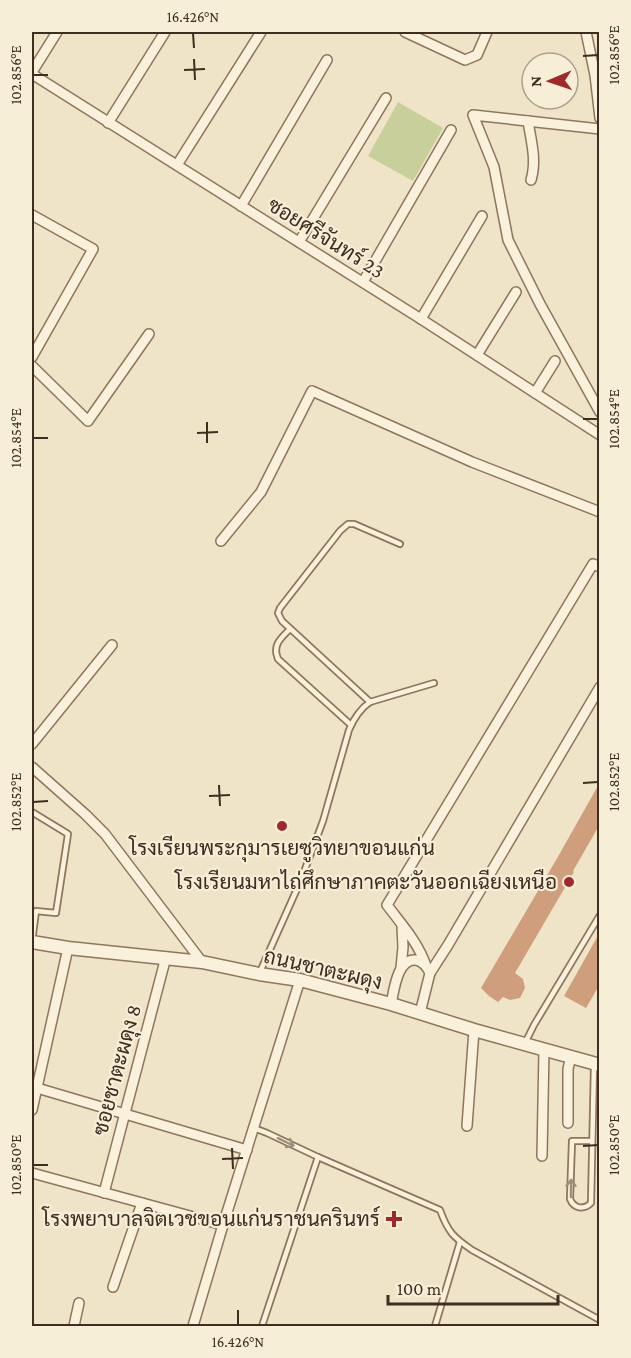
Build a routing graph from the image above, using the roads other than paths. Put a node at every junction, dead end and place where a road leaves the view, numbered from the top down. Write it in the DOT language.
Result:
graph roads {
  1 [pos="57,32"];
  2 [pos="165,32"];
  3 [pos="261,32"];
  4 [pos="406,32"];
  5 [pos="487,32"];
  6 [pos="586,32"];
  7 [pos="327,60"];
  8 [pos="32,73"];
  9 [pos="597,75"];
  10 [pos="386,98"];
  11 [pos="600,118"];
  12 [pos="528,121"];
  13 [pos="108,123"];
  14 [pos="600,129"];
  15 [pos="451,130"];
  16 [pos="177,165"];
  17 [pos="531,180"];
  18 [pos="241,206"];
  19 [pos="32,215"];
  20 [pos="482,216"];
  21 [pos="299,242"];
  22 [pos="363,282"];
  23 [pos="516,292"];
  24 [pos="421,319"];
  25 [pos="149,334"];
  26 [pos="477,355"];
  27 [pos="32,357"];
  28 [pos="555,361"];
  29 [pos="32,366"];
  30 [pos="535,393"];
  31 [pos="600,412"];
  32 [pos="600,435"];
  33 [pos="600,512"];
  34 [pos="221,541"];
  35 [pos="400,544"];
  36 [pos="600,567"];
  37 [pos="290,629"];
  38 [pos="112,645"];
  39 [pos="434,683"];
  40 [pos="600,687"];
  41 [pos="370,702"];
  42 [pos="351,726"];
  43 [pos="32,744"];
  44 [pos="32,767"];
  45 [pos="32,812"];
  46 [pos="600,915"];
  47 [pos="401,924"];
  48 [pos="32,942"];
  49 [pos="68,948"];
  50 [pos="166,957"];
  51 [pos="202,962"];
  52 [pos="401,968"];
  53 [pos="428,969"];
  54 [pos="260,974"];
  55 [pos="300,980"];
  56 [pos="391,1004"];
  57 [pos="420,1013"];
  58 [pos="474,1030"];
  59 [pos="525,1043"];
  60 [pos="543,1048"];
  61 [pos="572,1056"];
  62 [pos="597,1064"];
  63 [pos="37,1088"];
  64 [pos="32,1110"];
  65 [pos="125,1114"];
  66 [pos="568,1122"];
  67 [pos="467,1126"];
  68 [pos="254,1128"];
  69 [pos="592,1141"];
  70 [pos="247,1150"];
  71 [pos="542,1156"];
  72 [pos="318,1157"];
  73 [pos="32,1173"];
  74 [pos="104,1192"];
  75 [pos="142,1203"];
  76 [pos="223,1225"];
  77 [pos="460,1242"];
  78 [pos="113,1287"];
  79 [pos="79,1304"];
  80 [pos="600,1320"];
  81 [pos="74,1326"];
  82 [pos="193,1326"];
  83 [pos="262,1326"];
  84 [pos="435,1326"];
  1 -- 8 [label="street"];
  2 -- 13 [label="street"];
  3 -- 16 [label="street"];
  4 -- 5 [label="street"];
  6 -- 9 [label="street"];
  7 -- 18 [label="street"];
  8 -- 13 [label="street, ซอยศรีจันทร์ 23"];
  9 -- 11 [label="street"];
  10 -- 21 [label="street"];
  12 -- 14 [label="street"];
  12 -- 17 [label="street"];
  12 -- 31 [label="street"];
  13 -- 16 [label="street, ซอยศรีจันทร์ 23"];
  15 -- 22 [label="street"];
  16 -- 18 [label="street, ซอยศรีจันทร์ 23"];
  18 -- 21 [label="street, ซอยศรีจันทร์ 23"];
  19 -- 27 [label="street"];
  20 -- 24 [label="street"];
  21 -- 22 [label="street, ซอยศรีจันทร์ 23"];
  22 -- 24 [label="street, ซอยศรีจันทร์ 23"];
  23 -- 26 [label="street"];
  24 -- 26 [label="street, ซอยศรีจันทร์ 23"];
  25 -- 29 [label="street"];
  26 -- 30 [label="street, ซอยศรีจันทร์ 23"];
  28 -- 30 [label="street"];
  30 -- 32 [label="street, ซอยศรีจันทร์ 23"];
  33 -- 34 [label="street"];
  35 -- 37 [label="lane"];
  36 -- 47 [label="street"];
  37 -- 41 [label="lane"];
  37 -- 42 [label="lane"];
  38 -- 43 [label="street"];
  39 -- 41 [label="lane"];
  40 -- 53 [label="street"];
  41 -- 42 [label="lane"];
  42 -- 54 [label="lane"];
  44 -- 51 [label="street"];
  45 -- 48 [label="lane"];
  46 -- 59 [label="lane"];
  47 -- 52 [label="street"];
  47 -- 53 [label="street"];
  48 -- 49 [label="street, ถนนชาตะผดุง"];
  49 -- 50 [label="street, ถนนชาตะผดุง"];
  49 -- 63 [label="street"];
  50 -- 51 [label="street, ถนนชาตะผดุง"];
  50 -- 65 [label="street, ซอยชาตะผดุง 8"];
  51 -- 54 [label="street, ถนนชาตะผดุง"];
  52 -- 53 [label="street"];
  52 -- 56 [label="street"];
  53 -- 57 [label="street"];
  54 -- 55 [label="street, ถนนชาตะผดุง"];
  55 -- 56 [label="street, ถนนชาตะผดุง"];
  55 -- 68 [label="street"];
  56 -- 57 [label="street, ถนนชาตะผดุง"];
  57 -- 58 [label="street, ถนนชาตะผดุง"];
  58 -- 59 [label="street, ถนนชาตะผดุง"];
  58 -- 67 [label="street"];
  59 -- 60 [label="street, ถนนชาตะผดุง"];
  60 -- 61 [label="street, ถนนชาตะผดุง"];
  60 -- 71 [label="street"];
  61 -- 62 [label="street, ถนนชาตะผดุง"];
  61 -- 66 [label="street"];
  62 -- 69 [label="lane"];
  63 -- 64 [label="street"];
  63 -- 65 [label="street"];
  65 -- 70 [label="street"];
  65 -- 74 [label="street, ซอยชาตะผดุง 8"];
  68 -- 70 [label="street"];
  68 -- 72 [label="lane, one-way"];
  69 -- 69 [label="lane, one-way"];
  70 -- 76 [label="street"];
  72 -- 77 [label="lane"];
  72 -- 83 [label="lane"];
  73 -- 74 [label="street"];
  74 -- 75 [label="street"];
  75 -- 76 [label="street"];
  75 -- 78 [label="street"];
  76 -- 82 [label="street"];
  77 -- 80 [label="lane"];
  77 -- 84 [label="lane"];
  79 -- 81 [label="street"];
}
